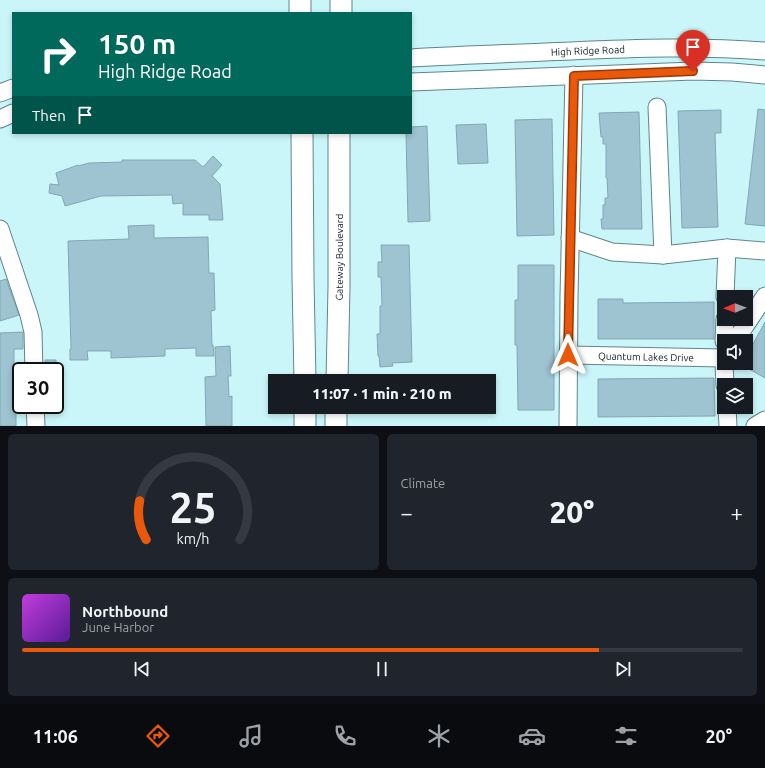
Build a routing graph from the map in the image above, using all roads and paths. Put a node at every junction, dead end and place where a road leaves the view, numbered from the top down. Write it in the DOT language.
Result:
graph roads {
  1 [pos="300,0"];
  2 [pos="341,0"];
  3 [pos="300,12"];
  4 [pos="341,12"];
  5 [pos="657,48"];
  6 [pos="765,51"];
  7 [pos="412,58"];
  8 [pos="657,72"];
  9 [pos="765,75"];
  10 [pos="574,76"];
  11 [pos="412,82"];
  12 [pos="12,88"];
  13 [pos="0,94"];
  14 [pos="657,107"];
  15 [pos="12,114"];
  16 [pos="0,119"];
  17 [pos="302,134"];
  18 [pos="339,134"];
  19 [pos="0,229"];
  20 [pos="570,238"];
  21 [pos="727,248"];
  22 [pos="765,251"];
  23 [pos="664,255"];
  24 [pos="725,290"];
  25 [pos="765,296"];
  26 [pos="740,334"];
  27 [pos="568,355"];
  28 [pos="717,358"];
  29 [pos="34,362"];
  30 [pos="307,374"];
  31 [pos="336,374"];
  32 [pos="35,414"];
  33 [pos="305,414"];
  34 [pos="336,414"];
  35 [pos="727,414"];
  36 [pos="765,420"];
  37 [pos="36,426"];
  38 [pos="305,426"];
  39 [pos="336,426"];
  40 [pos="568,426"];
  41 [pos="728,426"];
  42 [pos="755,426"];
  1 -- 3 [label="main road"];
  2 -- 4 [label="main road"];
  5 -- 6 [label="street, High Ridge Road"];
  5 -- 7 [label="street, High Ridge Road"];
  5 -- 8 [label="street"];
  8 -- 9 [label="street"];
  8 -- 10 [label="street"];
  10 -- 11 [label="street"];
  10 -- 20 [label="street"];
  12 -- 13 [label="street"];
  14 -- 23 [label="street"];
  15 -- 16 [label="street"];
  17 -- 30 [label="main road"];
  18 -- 31 [label="main road, Gateway Boulevard"];
  19 -- 29 [label="street"];
  20 -- 23 [label="street"];
  20 -- 27 [label="street"];
  21 -- 22 [label="street"];
  21 -- 23 [label="street"];
  21 -- 24 [label="street"];
  25 -- 26 [label="street"];
  27 -- 28 [label="street, Quantum Lakes Drive"];
  27 -- 40 [label="street"];
  32 -- 37 [label="street"];
  33 -- 38 [label="main road"];
  34 -- 39 [label="main road"];
  35 -- 41 [label="street"];
  36 -- 42 [label="street"];
}
